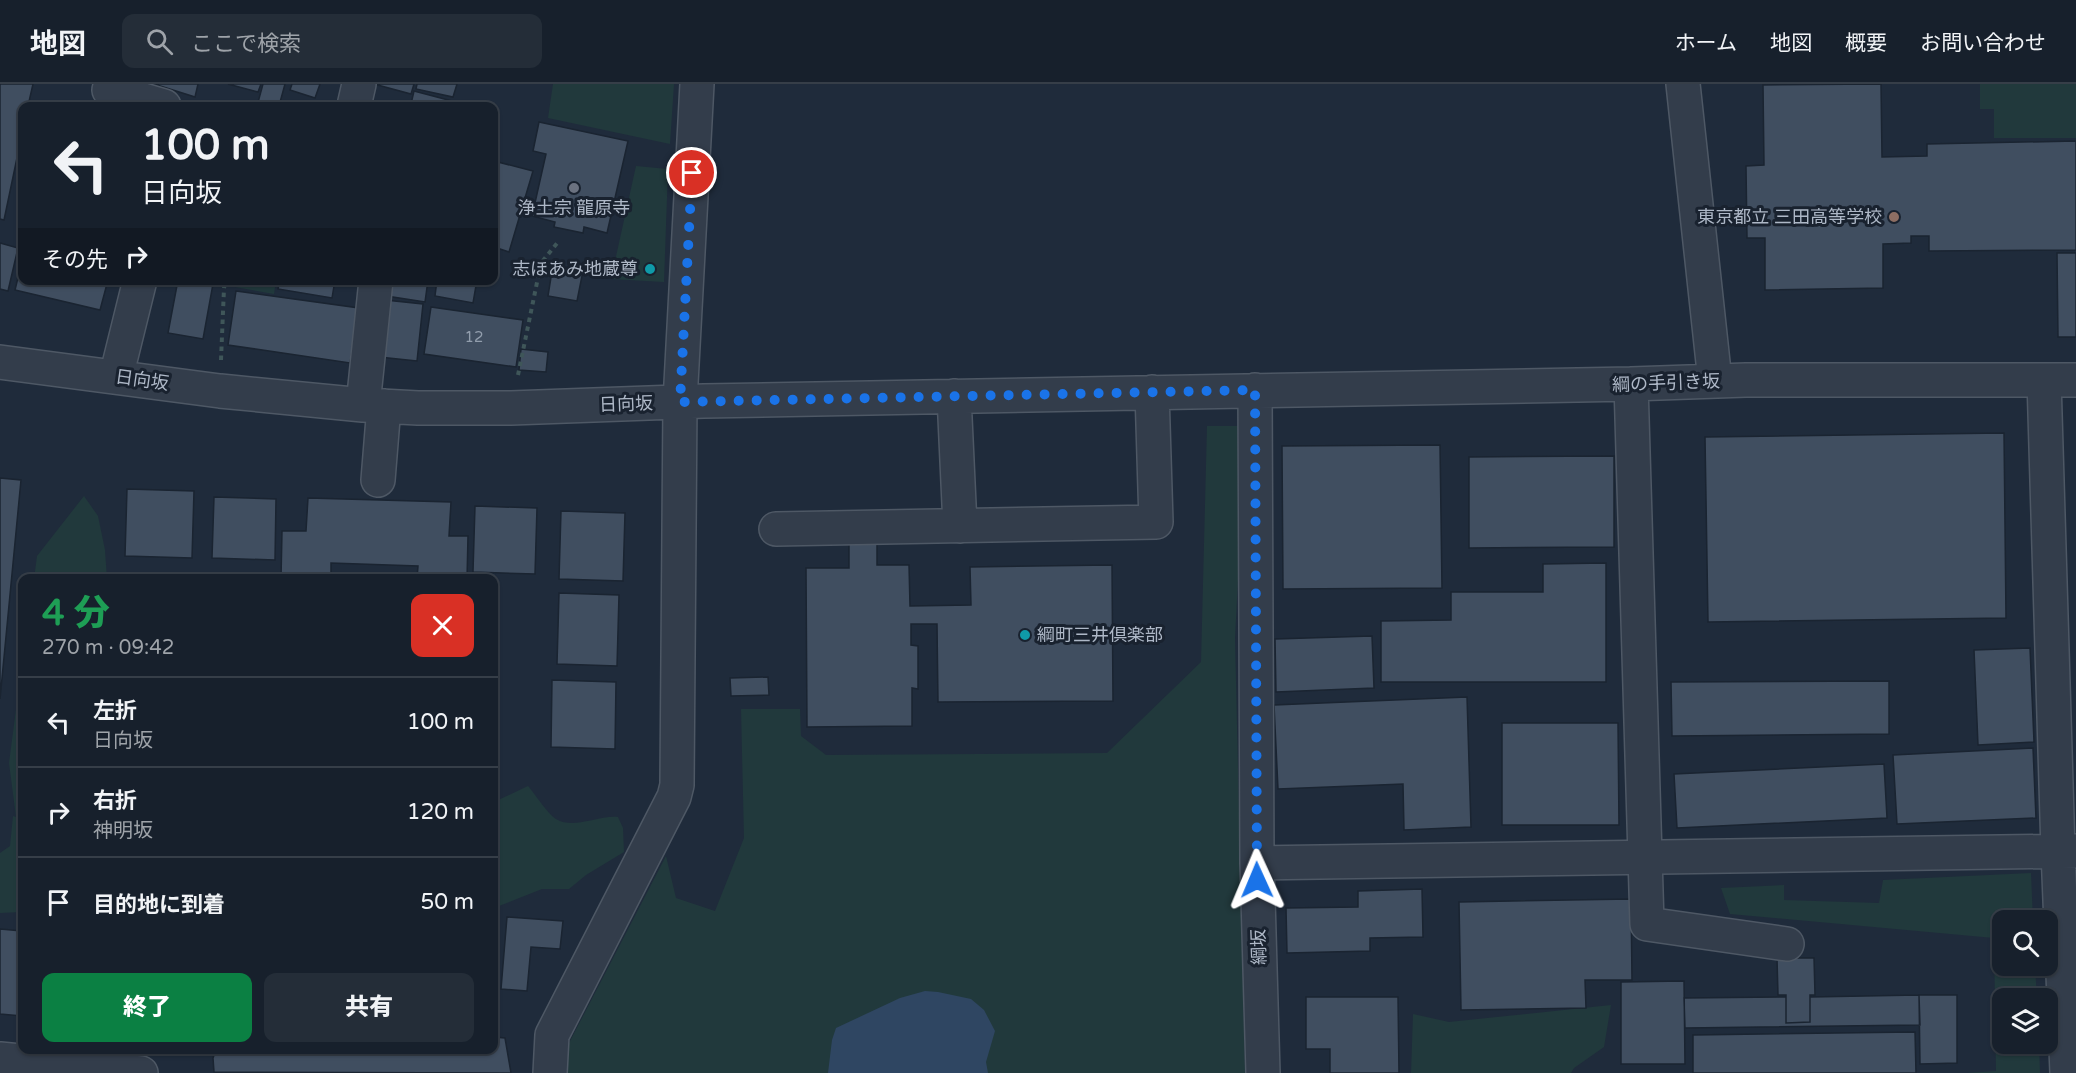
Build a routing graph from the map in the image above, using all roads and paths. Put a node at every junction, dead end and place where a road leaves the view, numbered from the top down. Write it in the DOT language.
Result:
graph roads {
  1 [pos="111,84"];
  2 [pos="359,84"];
  3 [pos="698,84"];
  4 [pos="1683,84"];
  5 [pos="150,102"];
  6 [pos="355,102"];
  7 [pos="558,242"];
  8 [pos="139,285"];
  9 [pos="225,285"];
  10 [pos="376,285"];
  11 [pos="0,362"];
  12 [pos="116,377"];
  13 [pos="2060,380"];
  14 [pos="1715,381"];
  15 [pos="1631,384"];
  16 [pos="1255,390"];
  17 [pos="220,391"];
  18 [pos="1152,392"];
  19 [pos="954,396"];
  20 [pos="680,402"];
  21 [pos="374,405"];
  22 [pos="511,408"];
  23 [pos="378,480"];
  24 [pos="960,526"];
  25 [pos="776,530"];
  26 [pos="2067,851"];
  27 [pos="1645,857"];
  28 [pos="1257,863"];
  29 [pos="1787,944"];
  30 [pos="0,1059"];
  31 [pos="40,1068"];
  32 [pos="141,1073"];
  33 [pos="550,1073"];
  34 [pos="1263,1073"];
  35 [pos="2067,1073"];
  1 -- 5 [label="street"];
  2 -- 6 [label="street"];
  3 -- 20 [label="street"];
  4 -- 14 [label="street"];
  7 -- 22 [label="path"];
  8 -- 12 [label="street"];
  9 -- 17 [label="path"];
  10 -- 21 [label="street"];
  11 -- 12 [label="street, 日向坂"];
  12 -- 17 [label="street, 日向坂"];
  13 -- 14 [label="street, 綱の手引き坂"];
  13 -- 26 [label="street"];
  14 -- 15 [label="street, 綱の手引き坂"];
  15 -- 16 [label="street, 綱の手引き坂"];
  15 -- 27 [label="street"];
  16 -- 18 [label="street, 日向坂"];
  16 -- 28 [label="street, 綱坂"];
  17 -- 21 [label="street, 日向坂"];
  18 -- 19 [label="street, 日向坂"];
  18 -- 24 [label="street"];
  19 -- 20 [label="street, 日向坂"];
  19 -- 24 [label="street"];
  20 -- 22 [label="street, 日向坂"];
  20 -- 33 [label="street"];
  21 -- 22 [label="street, 日向坂"];
  21 -- 23 [label="street"];
  24 -- 25 [label="street"];
  26 -- 27 [label="street"];
  26 -- 35 [label="street"];
  27 -- 28 [label="street"];
  27 -- 29 [label="street"];
  28 -- 34 [label="street, 綱坂"];
  30 -- 31 [label="street"];
  31 -- 32 [label="street"];
}
